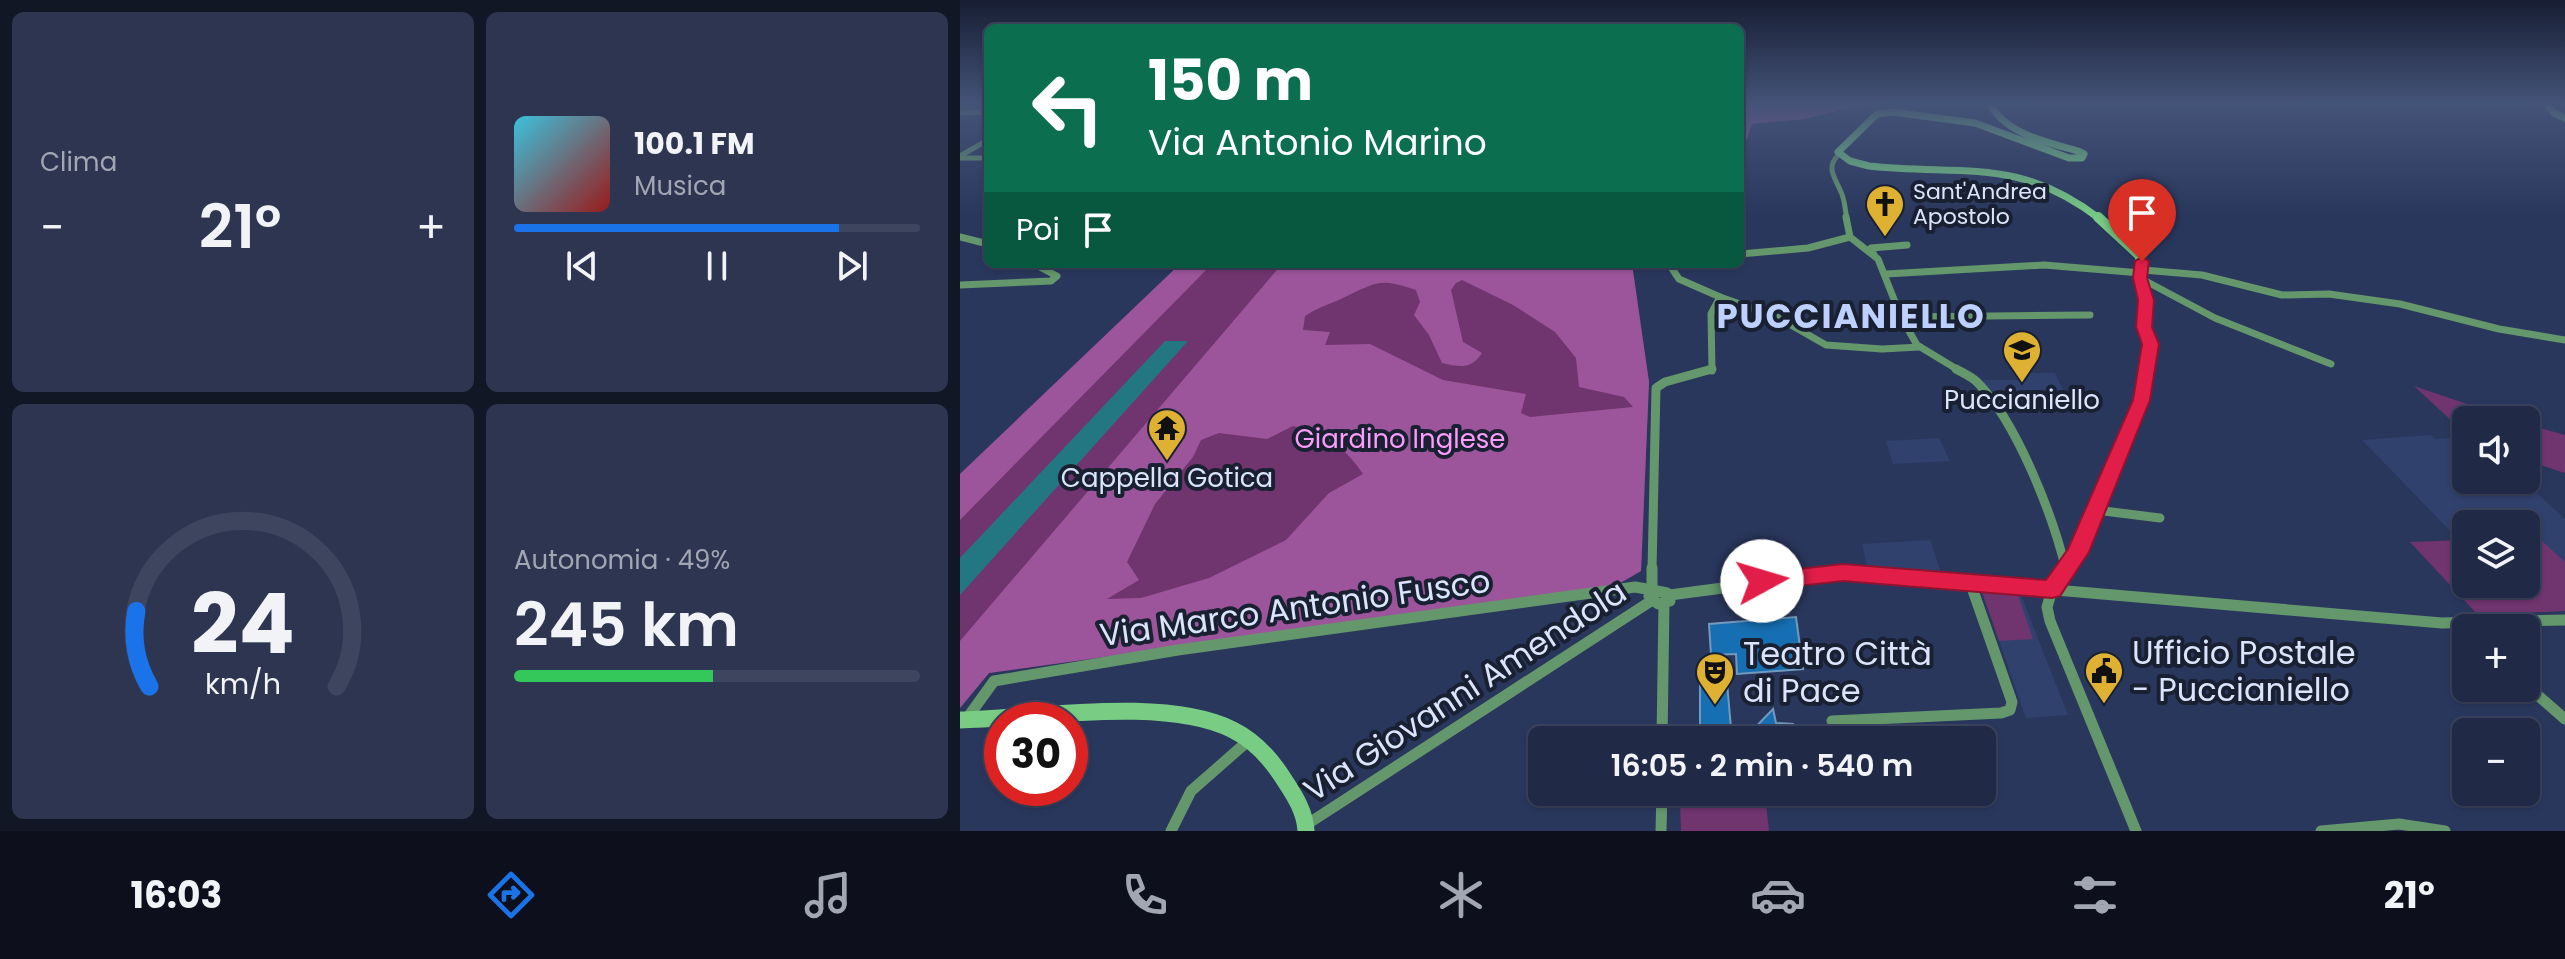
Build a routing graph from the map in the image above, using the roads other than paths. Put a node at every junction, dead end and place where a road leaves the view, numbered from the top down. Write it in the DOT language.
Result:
graph roads {
  1 [pos="984,142"];
  2 [pos="1846,142"];
  3 [pos="2025,142"];
  4 [pos="2051,142"];
  5 [pos="1839,154"];
  6 [pos="960,155"];
  7 [pos="984,158"];
  8 [pos="1850,237"];
  9 [pos="962,239"];
  10 [pos="984,243"];
  11 [pos="1907,245"];
  12 [pos="1744,254"];
  13 [pos="1875,255"];
  14 [pos="1042,268"];
  15 [pos="1672,268"];
  16 [pos="1886,274"];
  17 [pos="2141,274"];
  18 [pos="960,285"];
  19 [pos="1720,297"];
  20 [pos="2090,315"];
  21 [pos="1901,317"];
  22 [pos="2565,340"];
  23 [pos="1920,347"];
  24 [pos="2331,364"];
  25 [pos="2096,510"];
  26 [pos="2160,518"];
  27 [pos="2066,572"];
  28 [pos="1970,582"];
  29 [pos="2052,589"];
  30 [pos="1659,598"];
  31 [pos="2565,620"];
  32 [pos="2540,622"];
  33 [pos="2452,624"];
  34 [pos="2540,697"];
  35 [pos="2565,719"];
  36 [pos="1832,721"];
  37 [pos="962,723"];
  38 [pos="1662,726"];
  39 [pos="1248,741"];
  40 [pos="1662,806"];
  41 [pos="1306,828"];
  42 [pos="1171,831"];
  43 [pos="1661,831"];
  44 [pos="2136,831"];
  45 [pos="2321,831"];
  46 [pos="2445,831"];
  1 -- 6 [label="street"];
  2 -- 5 [label="street"];
  3 -- 4 [label="street"];
  5 -- 8 [label="street"];
  5 -- 17 [label="street"];
  6 -- 7 [label="street"];
  8 -- 12 [label="street"];
  8 -- 13 [label="street"];
  9 -- 10 [label="street"];
  11 -- 13 [label="street"];
  13 -- 16 [label="street"];
  14 -- 18 [label="street"];
  15 -- 19 [label="street"];
  16 -- 17 [label="street"];
  16 -- 21 [label="street"];
  17 -- 22 [label="street"];
  17 -- 24 [label="street"];
  17 -- 25 [label="street"];
  19 -- 23 [label="street"];
  19 -- 30 [label="street"];
  20 -- 21 [label="street"];
  21 -- 23 [label="street"];
  23 -- 27 [label="street"];
  25 -- 26 [label="street"];
  25 -- 27 [label="street"];
  27 -- 29 [label="street"];
  28 -- 29 [label="street, Via Giovanni Amendola"];
  28 -- 30 [label="street, Via Giovanni Amendola"];
  28 -- 36 [label="street"];
  29 -- 33 [label="street, Via Giovanni Amendola"];
  29 -- 44 [label="street"];
  30 -- 37 [label="street, Via Marco Antonio Fusco"];
  30 -- 38 [label="street"];
  30 -- 41 [label="street, Via Giovanni Amendola"];
  31 -- 32 [label="street, Via Giovanni Amendola"];
  34 -- 35 [label="street"];
  37 -- 39 [label="street"];
  39 -- 41 [label="street"];
  39 -- 42 [label="street"];
  40 -- 43 [label="street"];
  45 -- 46 [label="street"];
}
